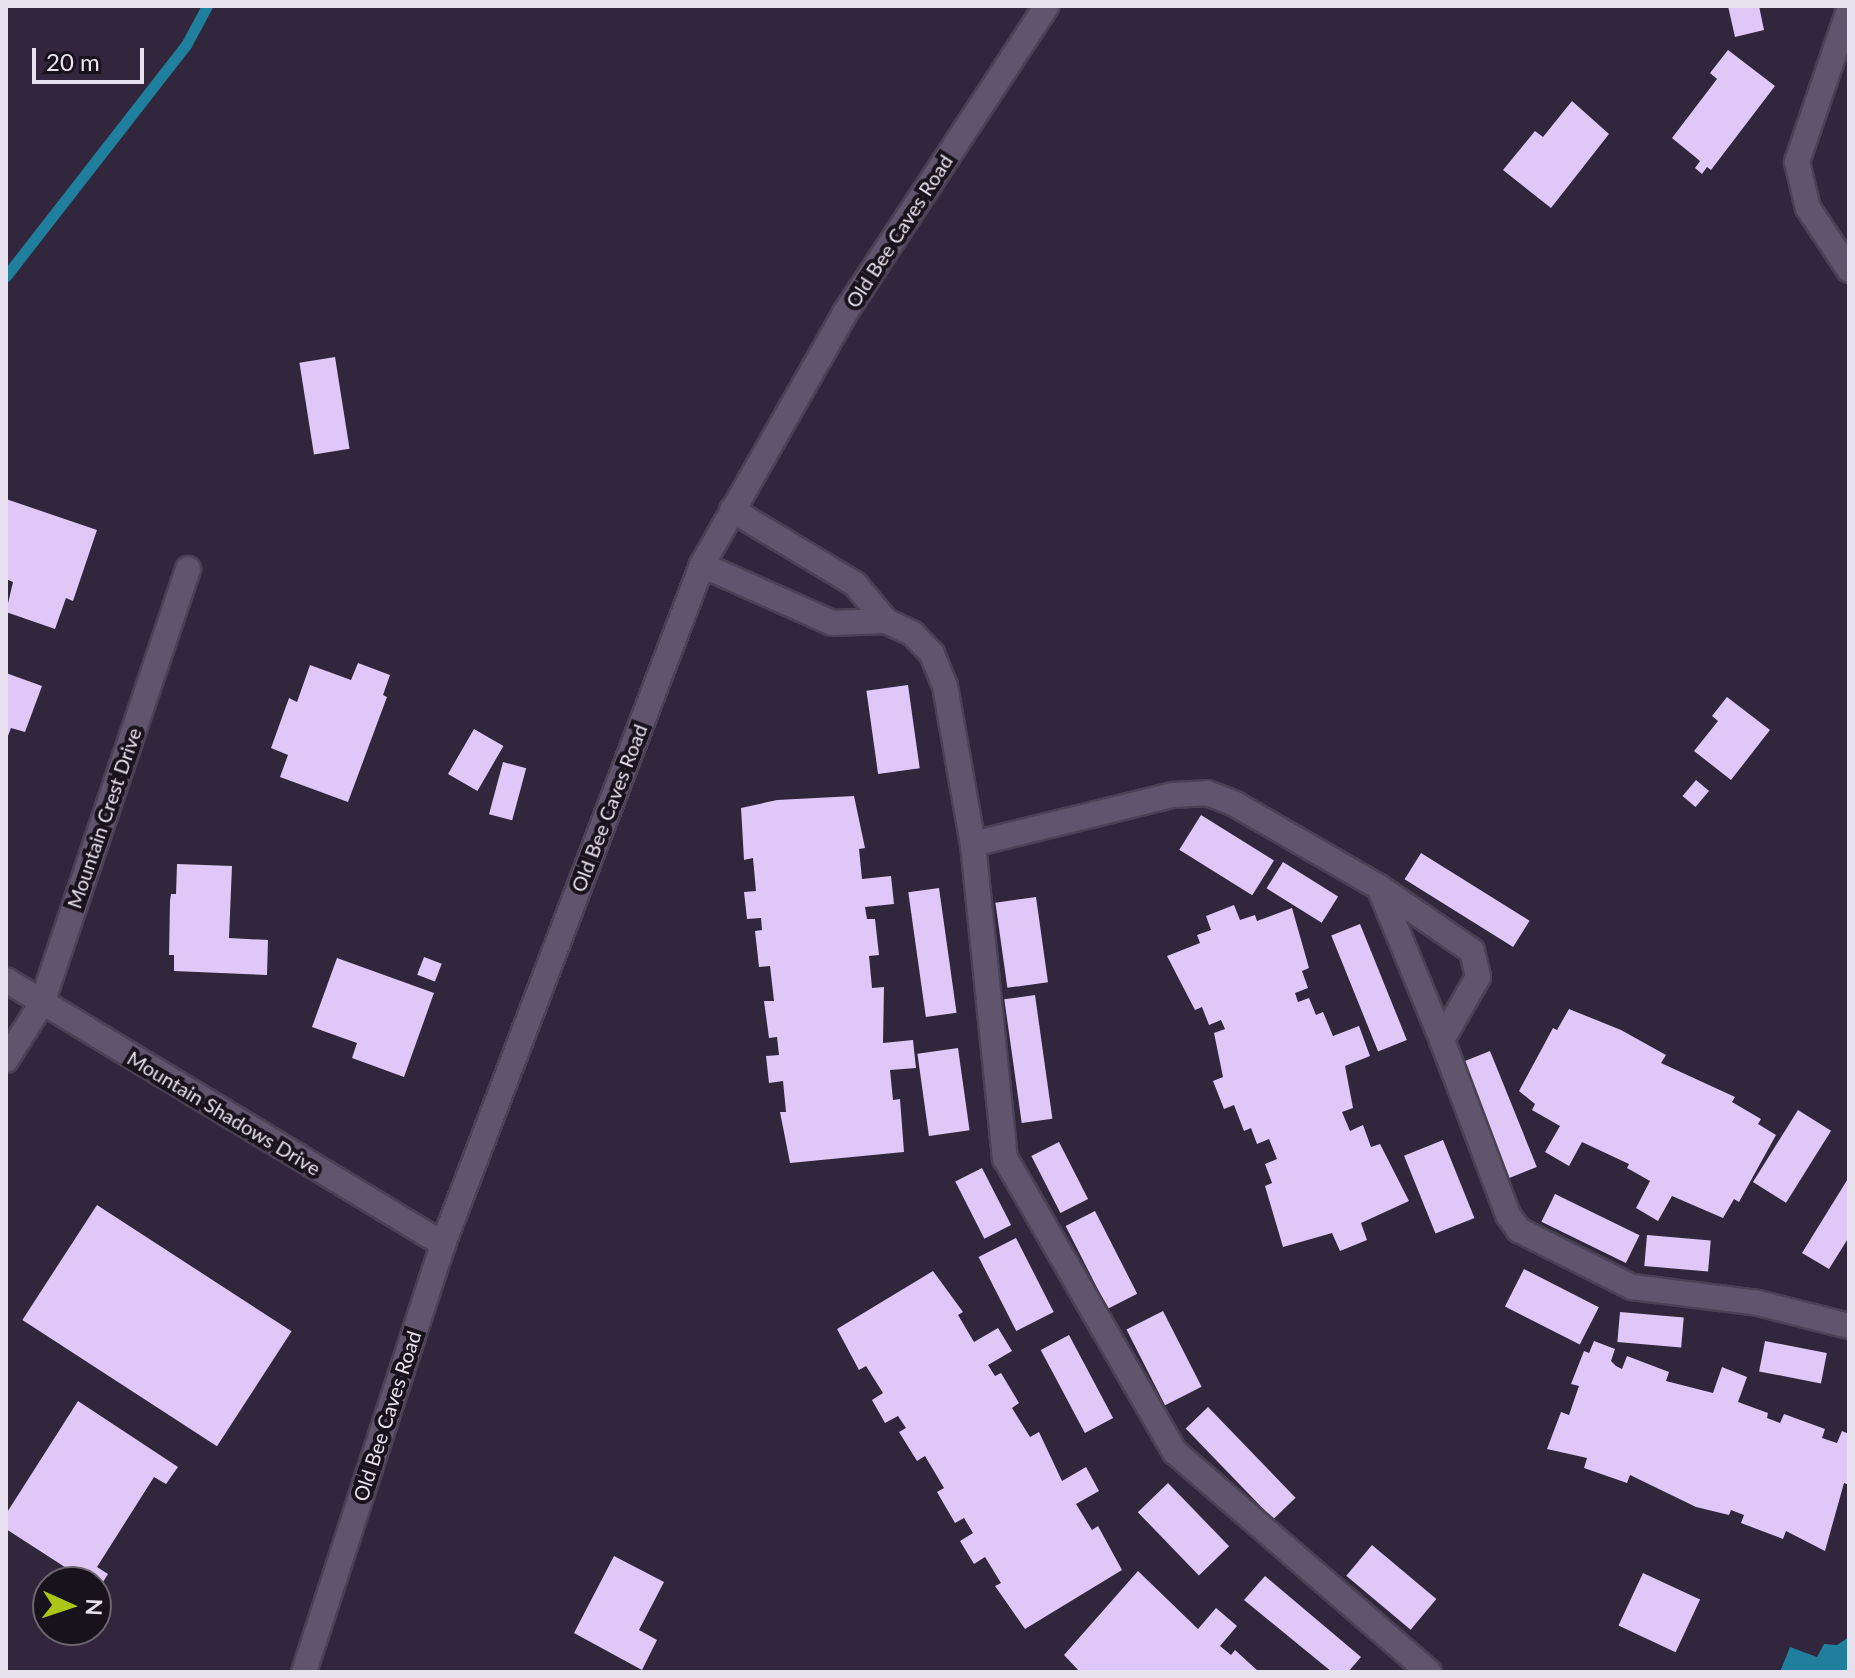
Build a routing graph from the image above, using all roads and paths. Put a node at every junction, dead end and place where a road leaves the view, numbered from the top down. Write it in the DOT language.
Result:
graph roads {
  1 [pos="1047,6"];
  2 [pos="1849,10"];
  3 [pos="1849,270"];
  4 [pos="732,510"];
  5 [pos="702,565"];
  6 [pos="188,569"];
  7 [pos="886,621"];
  8 [pos="973,844"];
  9 [pos="1379,887"];
  10 [pos="6,980"];
  11 [pos="42,1003"];
  12 [pos="1442,1040"];
  13 [pos="6,1060"];
  14 [pos="443,1244"];
  15 [pos="1849,1326"];
  16 [pos="304,1672"];
  17 [pos="1429,1672"];
  1 -- 4 [label="street, Old Bee Caves Road"];
  2 -- 3 [label="street"];
  4 -- 5 [label="street, Old Bee Caves Road"];
  4 -- 7 [label="street"];
  5 -- 7 [label="street"];
  5 -- 14 [label="street, Old Bee Caves Road"];
  6 -- 11 [label="street, Mountain Crest Drive"];
  7 -- 8 [label="street"];
  8 -- 9 [label="street"];
  8 -- 17 [label="street"];
  9 -- 12 [label="street"];
  9 -- 12 [label="street"];
  10 -- 11 [label="street, Mountain Shadows Drive"];
  11 -- 13 [label="street, Mountain Crest Drive"];
  11 -- 14 [label="street, Mountain Shadows Drive"];
  12 -- 15 [label="street"];
  14 -- 16 [label="street, Old Bee Caves Road"];
}
